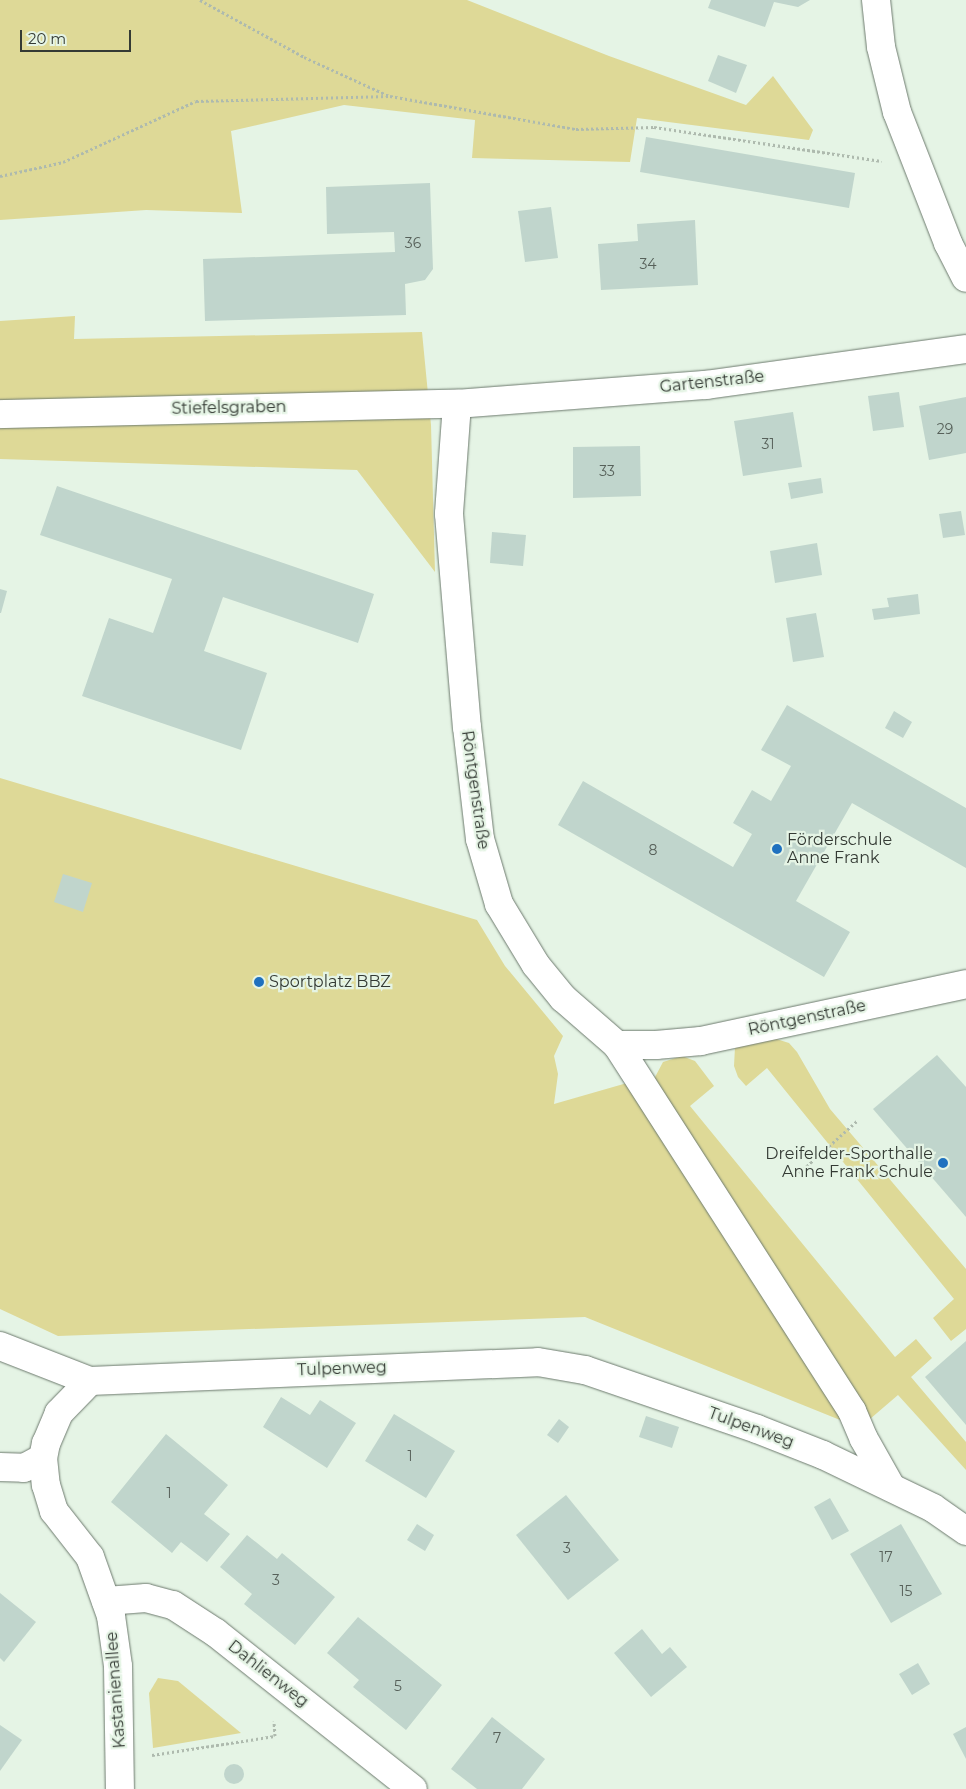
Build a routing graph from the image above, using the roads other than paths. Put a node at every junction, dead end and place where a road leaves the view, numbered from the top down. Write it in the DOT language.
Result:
graph roads {
  1 [pos="876,0"];
  2 [pos="966,278"];
  3 [pos="966,349"];
  4 [pos="457,404"];
  5 [pos="0,414"];
  6 [pos="966,984"];
  7 [pos="617,1045"];
  8 [pos="0,1346"];
  9 [pos="90,1381"];
  10 [pos="43,1458"];
  11 [pos="0,1467"];
  12 [pos="891,1487"];
  13 [pos="966,1530"];
  14 [pos="106,1601"];
  15 [pos="120,1789"];
  16 [pos="414,1789"];
  1 -- 2 [label="street"];
  3 -- 4 [label="street, Gartenstraße"];
  4 -- 5 [label="street, Stiefelsgraben"];
  4 -- 7 [label="street, Röntgenstraße"];
  6 -- 7 [label="street, Röntgenstraße"];
  7 -- 12 [label="street"];
  8 -- 9 [label="street"];
  9 -- 10 [label="street, Kastanienallee"];
  9 -- 12 [label="street, Tulpenweg"];
  10 -- 11 [label="street"];
  10 -- 14 [label="street, Kastanienallee"];
  12 -- 13 [label="street, Tulpenweg"];
  14 -- 15 [label="street, Kastanienallee"];
  14 -- 16 [label="street, Dahlienweg"];
}
